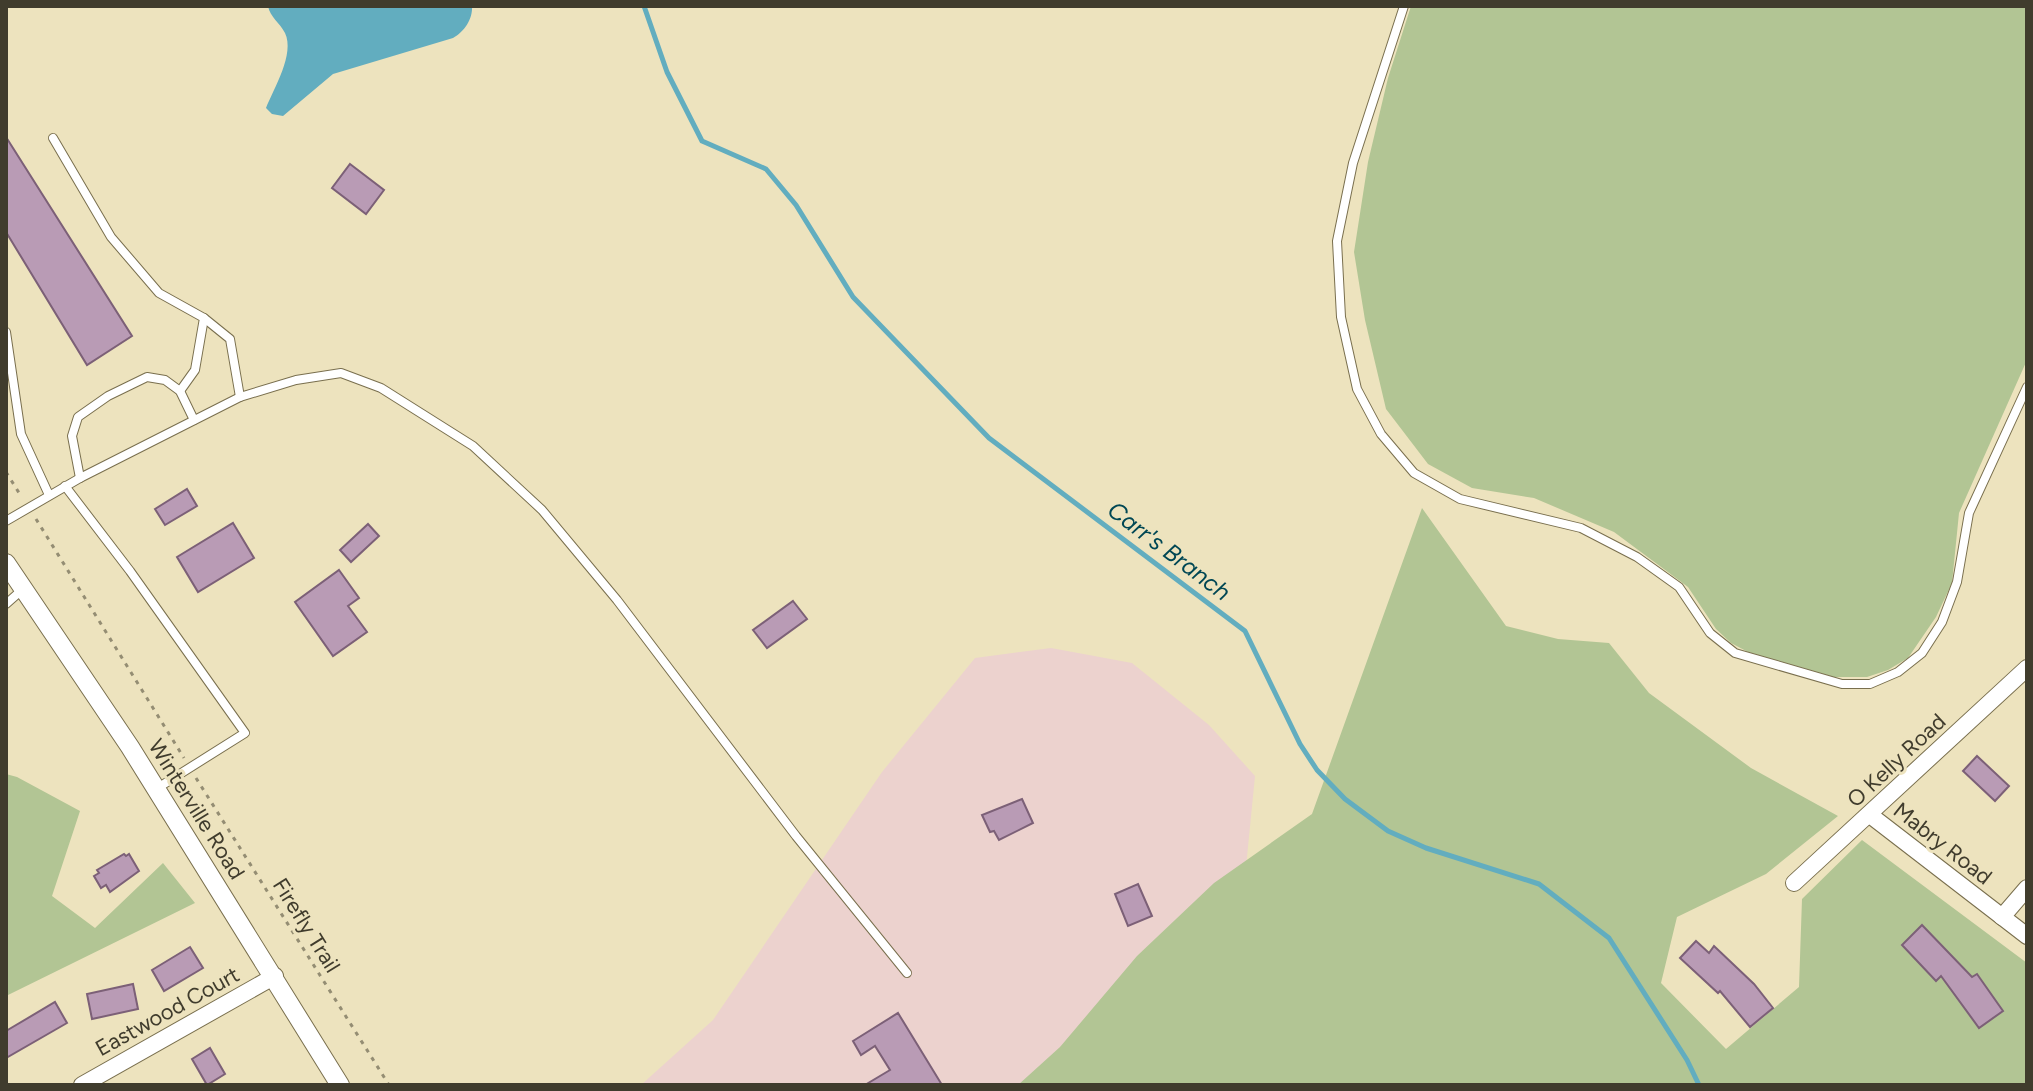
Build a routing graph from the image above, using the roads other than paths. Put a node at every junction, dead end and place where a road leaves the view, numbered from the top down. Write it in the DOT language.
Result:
graph roads {
  1 [pos="1404,6"];
  2 [pos="53,138"];
  3 [pos="204,318"];
  4 [pos="6,332"];
  5 [pos="2027,387"];
  6 [pos="180,391"];
  7 [pos="240,397"];
  8 [pos="194,420"];
  9 [pos="80,478"];
  10 [pos="65,486"];
  11 [pos="49,495"];
  12 [pos="6,521"];
  13 [pos="6,563"];
  14 [pos="23,588"];
  15 [pos="6,604"];
  16 [pos="2027,668"];
  17 [pos="156,789"];
  18 [pos="1870,815"];
  19 [pos="1794,883"];
  20 [pos="2027,888"];
  21 [pos="2002,917"];
  22 [pos="2027,936"];
  23 [pos="907,973"];
  24 [pos="275,976"];
  25 [pos="82,1085"];
  26 [pos="340,1085"];
  1 -- 5 [label="lane"];
  2 -- 3 [label="lane"];
  3 -- 6 [label="lane"];
  3 -- 7 [label="lane"];
  4 -- 11 [label="lane"];
  6 -- 8 [label="lane"];
  6 -- 9 [label="lane"];
  7 -- 8 [label="lane"];
  7 -- 23 [label="lane"];
  8 -- 9 [label="lane"];
  9 -- 10 [label="lane"];
  10 -- 11 [label="lane"];
  10 -- 17 [label="lane"];
  11 -- 12 [label="lane"];
  13 -- 14 [label="street, Winterville Road"];
  14 -- 15 [label="lane"];
  14 -- 17 [label="street, Winterville Road"];
  16 -- 18 [label="street, O Kelly Road"];
  17 -- 24 [label="street, Winterville Road"];
  18 -- 19 [label="street, O Kelly Road"];
  18 -- 21 [label="street, Mabry Road"];
  20 -- 21 [label="street"];
  21 -- 22 [label="street, Mabry Road"];
  24 -- 25 [label="street, Eastwood Court"];
  24 -- 26 [label="street, Winterville Road"];
}
